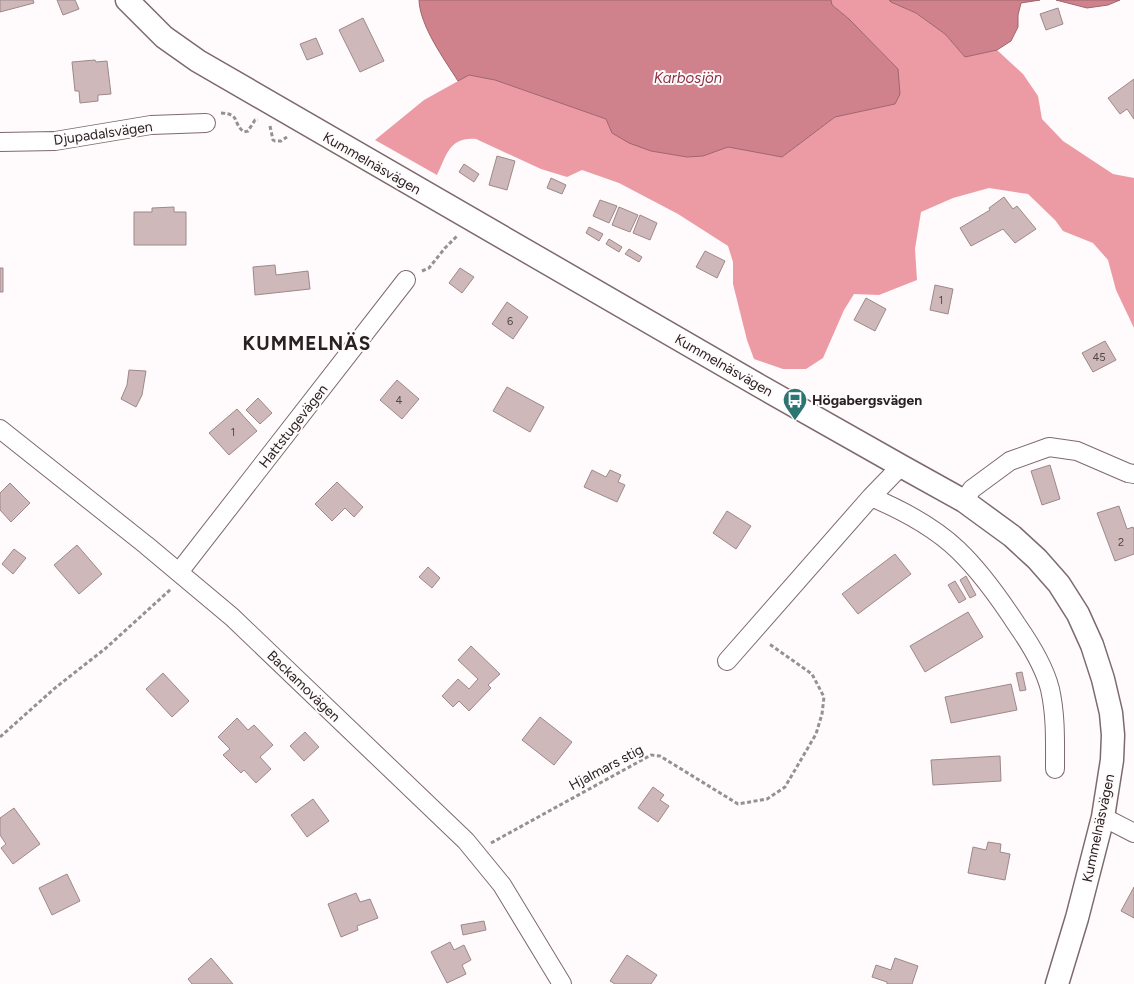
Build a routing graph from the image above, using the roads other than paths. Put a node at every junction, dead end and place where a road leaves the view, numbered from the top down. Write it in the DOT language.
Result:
graph roads {
  1 [pos="126,0"];
  2 [pos="206,122"];
  3 [pos="0,142"];
  4 [pos="406,280"];
  5 [pos="0,429"];
  6 [pos="901,466"];
  7 [pos="1134,474"];
  8 [pos="871,497"];
  9 [pos="964,501"];
  10 [pos="182,575"];
  11 [pos="727,662"];
  12 [pos="1055,769"];
  13 [pos="1103,818"];
  14 [pos="1134,833"];
  15 [pos="562,984"];
  16 [pos="1057,984"];
  1 -- 6 [label="street, Kummelnäsvägen"];
  2 -- 3 [label="street, Djupadalsvägen"];
  4 -- 10 [label="street, Hattstugevägen"];
  5 -- 10 [label="street, Backamovägen"];
  6 -- 8 [label="street"];
  6 -- 9 [label="street, Kummelnäsvägen"];
  7 -- 9 [label="street"];
  8 -- 11 [label="street"];
  8 -- 12 [label="street"];
  9 -- 13 [label="street, Kummelnäsvägen"];
  10 -- 15 [label="street, Backamovägen"];
  13 -- 14 [label="street"];
  13 -- 16 [label="street, Kummelnäsvägen"];
}
